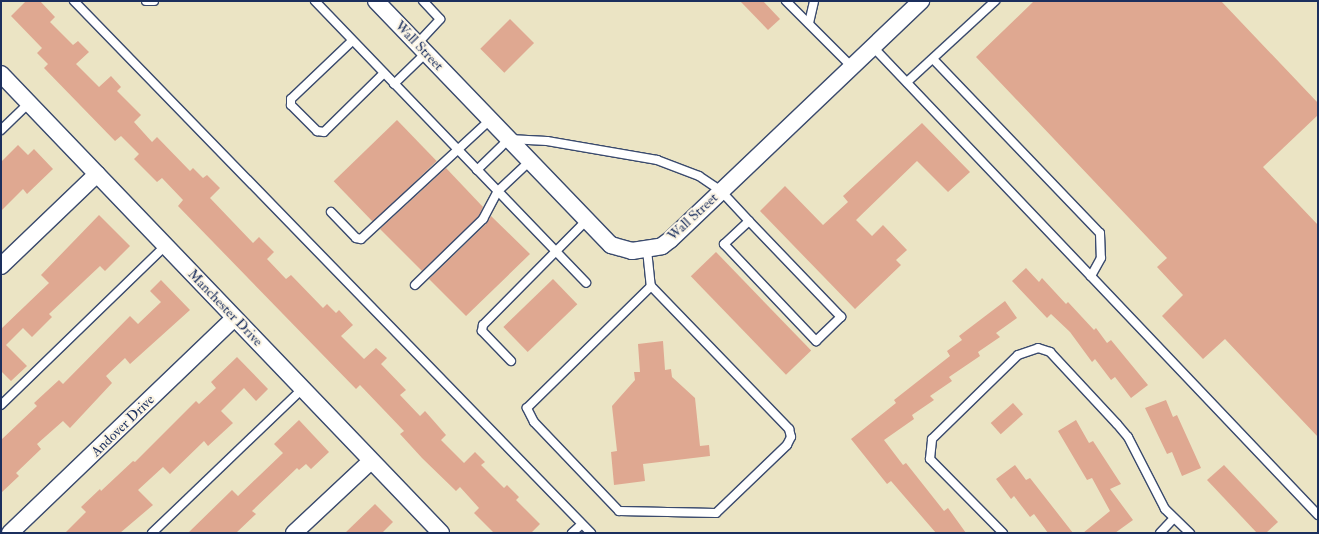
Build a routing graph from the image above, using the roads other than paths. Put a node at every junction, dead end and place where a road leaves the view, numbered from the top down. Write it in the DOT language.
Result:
graph roads {
  1 [pos="74,1"];
  2 [pos="146,1"];
  3 [pos="154,1"];
  4 [pos="315,1"];
  5 [pos="376,1"];
  6 [pos="423,1"];
  7 [pos="786,1"];
  8 [pos="814,1"];
  9 [pos="921,1"];
  10 [pos="995,1"];
  11 [pos="809,23"];
  12 [pos="352,41"];
  13 [pos="874,46"];
  14 [pos="422,48"];
  15 [pos="933,59"];
  16 [pos="852,67"];
  17 [pos="384,73"];
  18 [pos="5,79"];
  19 [pos="907,82"];
  20 [pos="394,84"];
  21 [pos="29,103"];
  22 [pos="490,120"];
  23 [pos="1,130"];
  24 [pos="509,139"];
  25 [pos="458,150"];
  26 [pos="530,161"];
  27 [pos="477,170"];
  28 [pos="97,174"];
  29 [pos="721,191"];
  30 [pos="498,192"];
  31 [pos="331,212"];
  32 [pos="587,220"];
  33 [pos="749,220"];
  34 [pos="166,246"];
  35 [pos="646,250"];
  36 [pos="555,251"];
  37 [pos="1,266"];
  38 [pos="1090,276"];
  39 [pos="586,283"];
  40 [pos="415,285"];
  41 [pos="651,286"];
  42 [pos="234,318"];
  43 [pos="511,361"];
  44 [pos="302,389"];
  45 [pos="1,405"];
  46 [pos="370,461"];
  47 [pos="1317,512"];
  48 [pos="1173,519"];
  49 [pos="582,524"];
  50 [pos="10,533"];
  51 [pos="152,533"];
  52 [pos="294,533"];
  53 [pos="441,533"];
  54 [pos="572,533"];
  55 [pos="591,533"];
  56 [pos="1003,533"];
  57 [pos="1160,533"];
  58 [pos="1190,533"];
  1 -- 49 [label="lane"];
  2 -- 3 [label="lane"];
  4 -- 12 [label="lane"];
  5 -- 14 [label="street, Wall Street"];
  6 -- 14 [label="lane"];
  7 -- 11 [label="lane"];
  8 -- 11 [label="lane"];
  9 -- 13 [label="street, Wall Street"];
  10 -- 15 [label="lane"];
  11 -- 16 [label="lane"];
  12 -- 17 [label="lane"];
  12 -- 17 [label="lane"];
  13 -- 16 [label="street, Wall Street"];
  13 -- 19 [label="lane"];
  14 -- 20 [label="lane"];
  14 -- 22 [label="street, Wall Street"];
  15 -- 19 [label="lane"];
  15 -- 38 [label="lane"];
  16 -- 29 [label="street, Wall Street"];
  17 -- 20 [label="lane"];
  18 -- 21 [label="street, Manchester Drive"];
  19 -- 38 [label="lane"];
  20 -- 25 [label="lane"];
  21 -- 23 [label="lane"];
  21 -- 28 [label="street, Manchester Drive"];
  22 -- 24 [label="street, Wall Street"];
  22 -- 25 [label="lane"];
  24 -- 26 [label="street, Wall Street"];
  24 -- 27 [label="lane"];
  24 -- 29 [label="lane"];
  25 -- 27 [label="lane"];
  25 -- 31 [label="lane"];
  26 -- 30 [label="lane"];
  26 -- 32 [label="street, Wall Street"];
  27 -- 30 [label="lane"];
  28 -- 34 [label="street, Manchester Drive"];
  28 -- 37 [label="street"];
  29 -- 33 [label="lane"];
  29 -- 35 [label="street, Wall Street"];
  30 -- 36 [label="lane"];
  30 -- 40 [label="lane"];
  32 -- 35 [label="street, Wall Street"];
  32 -- 36 [label="lane"];
  33 -- 33 [label="lane"];
  34 -- 42 [label="street, Manchester Drive"];
  34 -- 45 [label="lane"];
  35 -- 41 [label="lane"];
  36 -- 39 [label="lane"];
  36 -- 43 [label="lane"];
  38 -- 47 [label="lane"];
  41 -- 41 [label="lane"];
  42 -- 44 [label="street, Manchester Drive"];
  42 -- 50 [label="street, Andover Drive"];
  44 -- 46 [label="street, Manchester Drive"];
  44 -- 51 [label="lane"];
  46 -- 52 [label="street"];
  46 -- 53 [label="street, Manchester Drive"];
  48 -- 56 [label="lane"];
  48 -- 57 [label="lane"];
  48 -- 58 [label="lane"];
  49 -- 54 [label="lane"];
  49 -- 55 [label="lane"];
}
